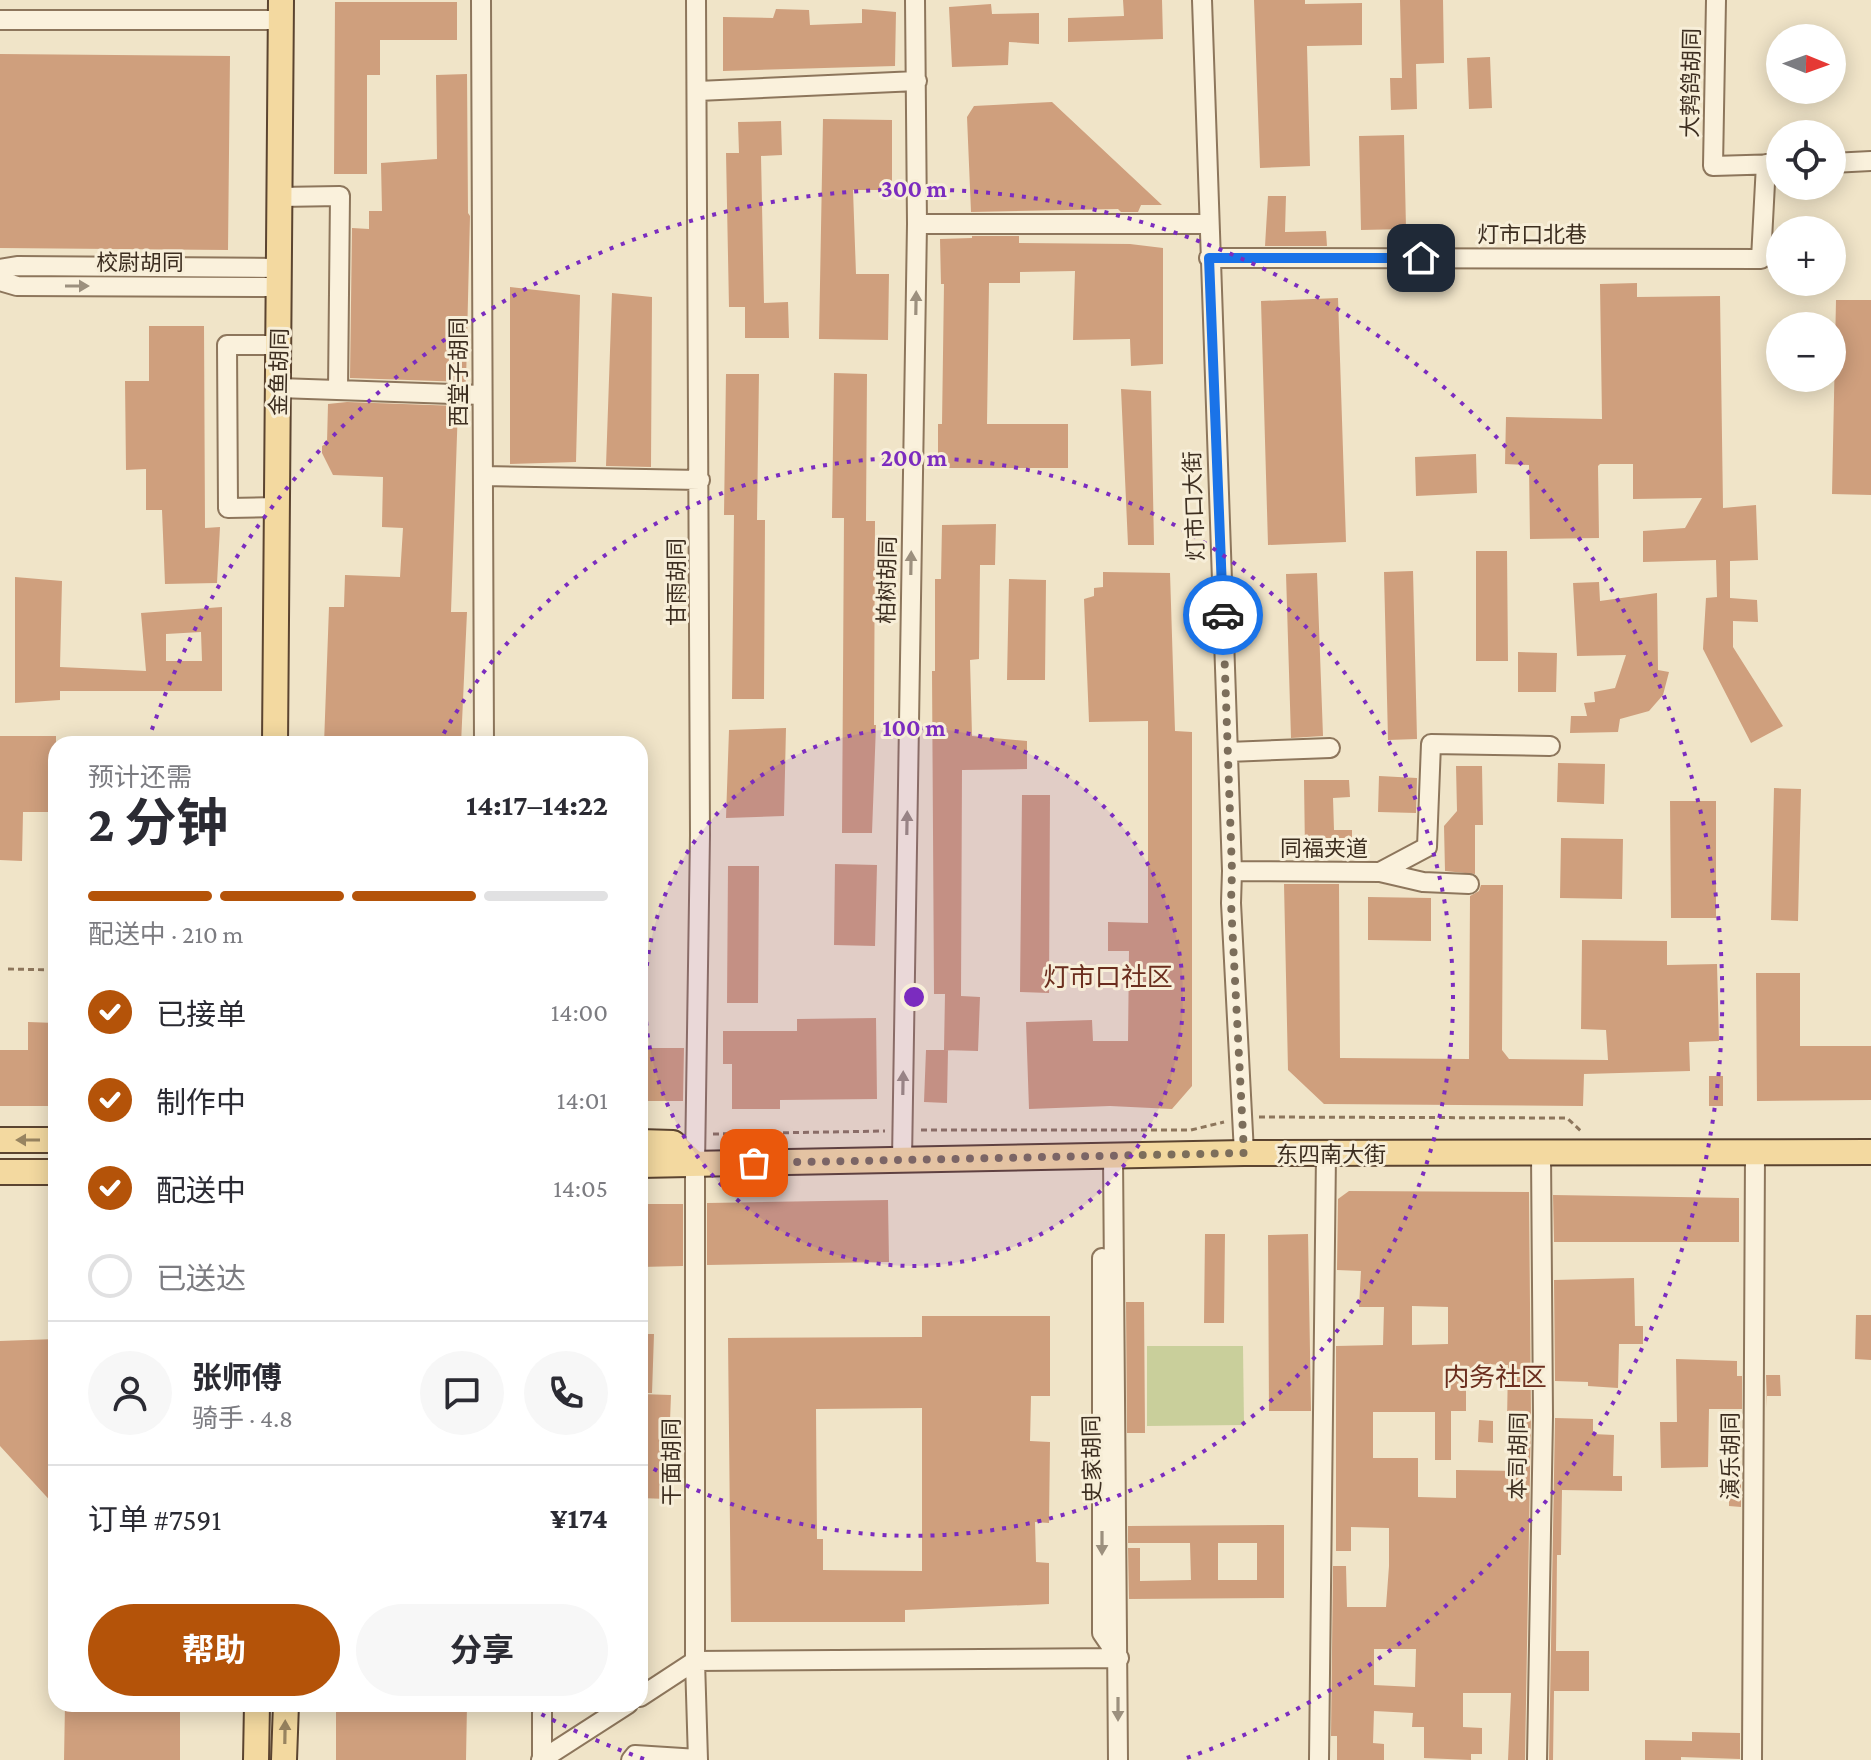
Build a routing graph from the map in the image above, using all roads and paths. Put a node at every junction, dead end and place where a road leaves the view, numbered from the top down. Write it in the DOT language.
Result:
graph roads {
  1 [pos="481,0"];
  2 [pos="696,0"];
  3 [pos="915,0"];
  4 [pos="1202,0"];
  5 [pos="1716,0"];
  6 [pos="281,10"];
  7 [pos="0,20"];
  8 [pos="917,81"];
  9 [pos="698,91"];
  10 [pos="1871,161"];
  11 [pos="1846,162"];
  12 [pos="1766,164"];
  13 [pos="279,197"];
  14 [pos="1768,200"];
  15 [pos="917,224"];
  16 [pos="1209,224"];
  17 [pos="1209,258"];
  18 [pos="6,265"];
  19 [pos="279,278"];
  20 [pos="0,281"];
  21 [pos="279,345"];
  22 [pos="279,388"];
  23 [pos="338,390"];
  24 [pos="482,395"];
  25 [pos="483,476"];
  26 [pos="700,480"];
  27 [pos="277,507"];
  28 [pos="275,736"];
  29 [pos="484,736"];
  30 [pos="1550,746"];
  31 [pos="1330,748"];
  32 [pos="1228,752"];
  33 [pos="1232,871"];
  34 [pos="1380,872"];
  35 [pos="1469,884"];
  36 [pos="8,969"];
  37 [pos="48,970"];
  38 [pos="1242,1117"];
  39 [pos="901,1130"];
  40 [pos="696,1134"];
  41 [pos="0,1140"];
  42 [pos="48,1140"];
  43 [pos="648,1142"];
  44 [pos="1871,1152"];
  45 [pos="1244,1153"];
  46 [pos="1541,1153"];
  47 [pos="1606,1153"];
  48 [pos="1755,1153"];
  49 [pos="1326,1154"];
  50 [pos="1107,1157"];
  51 [pos="902,1160"];
  52 [pos="695,1164"];
  53 [pos="648,1165"];
  54 [pos="0,1172"];
  55 [pos="48,1172"];
  56 [pos="1119,1658"];
  57 [pos="695,1661"];
  58 [pos="648,1692"];
  59 [pos="257,1712"];
  60 [pos="286,1712"];
  61 [pos="542,1712"];
  62 [pos="616,1712"];
  63 [pos="256,1760"];
  64 [pos="284,1760"];
  65 [pos="541,1760"];
  66 [pos="631,1760"];
  67 [pos="698,1760"];
  68 [pos="1118,1760"];
  69 [pos="1319,1760"];
  70 [pos="1537,1760"];
  71 [pos="1752,1760"];
  1 -- 24 [label="street, 西堂子胡同"];
  2 -- 9 [label="street, 甘雨胡同"];
  3 -- 8 [label="street, 柏树胡同"];
  4 -- 16 [label="street, 灯市口大街"];
  5 -- 12 [label="street, 大鹁鸽胡同"];
  6 -- 7 [label="street"];
  6 -- 13 [label="main road, 金鱼胡同"];
  8 -- 9 [label="street"];
  8 -- 15 [label="street, 柏树胡同"];
  9 -- 26 [label="street, 甘雨胡同"];
  10 -- 11 [label="street"];
  13 -- 19 [label="main road, 金鱼胡同"];
  13 -- 23 [label="street"];
  14 -- 17 [label="street, 灯市口北巷"];
  15 -- 16 [label="street"];
  39 -- 15 [label="street, 柏树胡同, one-way"];
  16 -- 17 [label="street, 灯市口大街"];
  17 -- 32 [label="street, 灯市口大街"];
  18 -- 19 [label="street, 校尉胡同"];
  20 -- 19 [label="street, 校尉胡同, one-way"];
  19 -- 21 [label="main road, 金鱼胡同"];
  21 -- 22 [label="main road, 金鱼胡同"];
  21 -- 27 [label="street"];
  22 -- 23 [label="street"];
  22 -- 27 [label="main road, 金鱼胡同"];
  23 -- 24 [label="street"];
  24 -- 25 [label="street, 西堂子胡同"];
  25 -- 26 [label="street"];
  25 -- 29 [label="street, 西堂子胡同"];
  26 -- 40 [label="street, 甘雨胡同"];
  27 -- 28 [label="main road, 金鱼胡同"];
  30 -- 34 [label="street, 同福夹道"];
  31 -- 32 [label="street"];
  32 -- 33 [label="street, 灯市口大街"];
  33 -- 34 [label="street, 同福夹道"];
  33 -- 38 [label="street, 灯市口大街"];
  34 -- 35 [label="street"];
  36 -- 37 [label="path"];
  38 -- 39 [label="path"];
  38 -- 45 [label="street, 灯市口大街"];
  38 -- 47 [label="path"];
  39 -- 40 [label="path"];
  39 -- 51 [label="street, 柏树胡同"];
  40 -- 52 [label="street, 甘雨胡同"];
  42 -- 41 [label="main road, one-way"];
  43 -- 52 [label="main road"];
  44 -- 48 [label="main road, 东四南大街"];
  45 -- 49 [label="main road, 东四南大街"];
  45 -- 50 [label="main road, 东四南大街"];
  46 -- 47 [label="main road, 东四南大街"];
  46 -- 49 [label="main road, 东四南大街"];
  46 -- 70 [label="street, 本司胡同"];
  47 -- 48 [label="main road, 东四南大街"];
  48 -- 71 [label="street, 演乐胡同"];
  49 -- 69 [label="street"];
  50 -- 51 [label="main road, 东四南大街"];
  50 -- 56 [label="street"];
  51 -- 52 [label="main road, 东四南大街"];
  52 -- 53 [label="main road, 东四南大街"];
  52 -- 57 [label="street, 干面胡同"];
  54 -- 55 [label="main road"];
  56 -- 57 [label="street"];
  56 -- 68 [label="street, one-way"];
  57 -- 58 [label="street"];
  57 -- 67 [label="street, 干面胡同"];
  59 -- 63 [label="main road"];
  64 -- 60 [label="main road, one-way"];
  61 -- 65 [label="street"];
  62 -- 65 [label="street"];
  66 -- 67 [label="street"];
}
